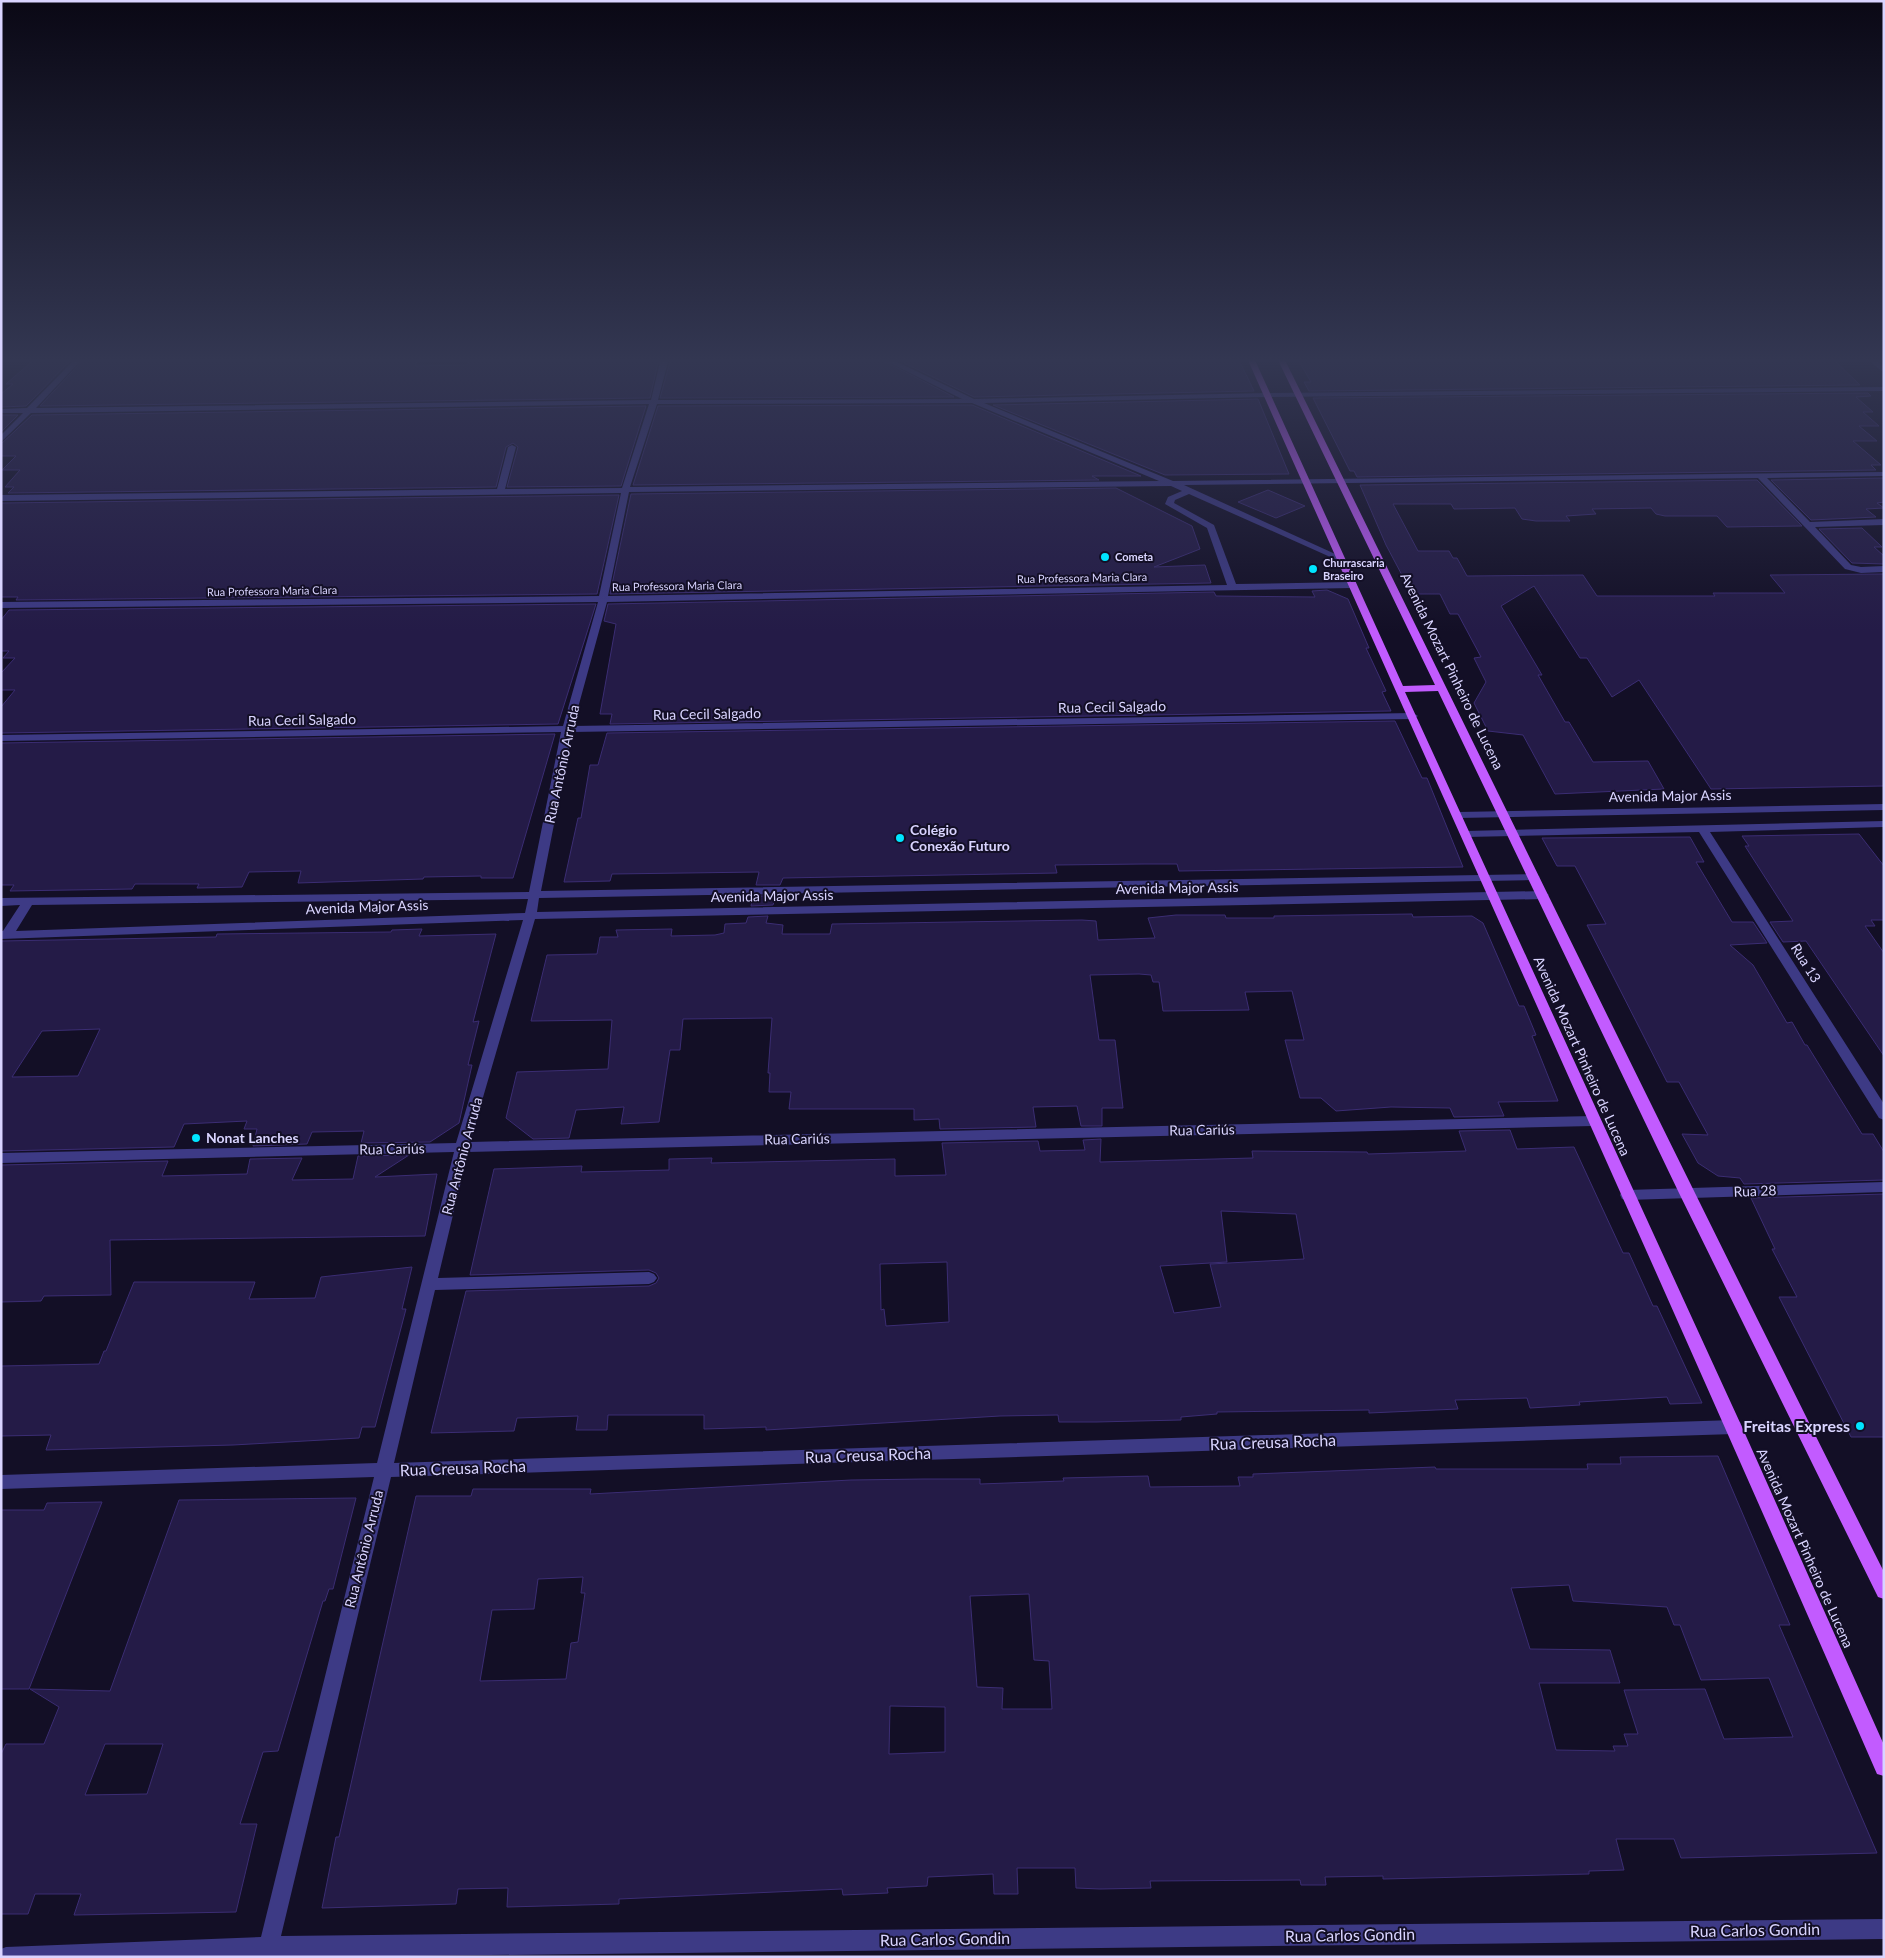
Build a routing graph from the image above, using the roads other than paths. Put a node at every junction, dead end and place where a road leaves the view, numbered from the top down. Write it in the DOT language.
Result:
graph roads {
  1 [pos="511,449"];
  2 [pos="639,449"];
  3 [pos="1090,449"];
  4 [pos="1291,449"];
  5 [pos="1326,449"];
  6 [pos="1884,474"];
  7 [pos="1761,476"];
  8 [pos="1342,482"];
  9 [pos="1306,483"];
  10 [pos="1174,484"];
  11 [pos="1188,491"];
  12 [pos="625,492"];
  13 [pos="500,493"];
  14 [pos="1,498"];
  15 [pos="1884,522"];
  16 [pos="1809,525"];
  17 [pos="1340,558"];
  18 [pos="1884,569"];
  19 [pos="1352,585"];
  20 [pos="1232,587"];
  21 [pos="604,599"];
  22 [pos="1,605"];
  23 [pos="1442,688"];
  24 [pos="1400,689"];
  25 [pos="1413,716"];
  26 [pos="567,730"];
  27 [pos="1,738"];
  28 [pos="1869,807"];
  29 [pos="1884,807"];
  30 [pos="1458,815"];
  31 [pos="1504,815"];
  32 [pos="1883,825"];
  33 [pos="1702,827"];
  34 [pos="1512,832"];
  35 [pos="1466,834"];
  36 [pos="1534,876"];
  37 [pos="1485,877"];
  38 [pos="1097,885"];
  39 [pos="535,895"];
  40 [pos="1543,895"];
  41 [pos="1494,896"];
  42 [pos="29,901"];
  43 [pos="1,902"];
  44 [pos="1100,905"];
  45 [pos="530,916"];
  46 [pos="4,935"];
  47 [pos="1884,1115"];
  48 [pos="1593,1121"];
  49 [pos="462,1147"];
  50 [pos="1,1158"];
  51 [pos="1884,1187"];
  52 [pos="1686,1193"];
  53 [pos="1627,1195"];
  54 [pos="649,1278"];
  55 [pos="429,1284"];
  56 [pos="1734,1427"];
  57 [pos="384,1471"];
  58 [pos="1,1482"];
  59 [pos="1884,1591"];
  60 [pos="1884,1767"];
  61 [pos="1884,1929"];
  62 [pos="267,1952"];
  63 [pos="6,1957"];
  1 -- 13 [label="street"];
  2 -- 12 [label="street, Rua Antônio Arruda"];
  3 -- 10 [label="street"];
  4 -- 9 [label="main road, Avenida Mozart Pinheiro de Lucena"];
  5 -- 8 [label="main road, Avenida Mozart Pinheiro de Lucena"];
  6 -- 7 [label="street"];
  7 -- 8 [label="street"];
  7 -- 16 [label="street"];
  8 -- 9 [label="street"];
  8 -- 23 [label="main road, Avenida Mozart Pinheiro de Lucena"];
  9 -- 10 [label="street"];
  9 -- 17 [label="main road, Avenida Mozart Pinheiro de Lucena"];
  10 -- 11 [label="street"];
  10 -- 12 [label="street"];
  11 -- 17 [label="street"];
  11 -- 20 [label="street"];
  12 -- 13 [label="street"];
  12 -- 21 [label="street, Rua Antônio Arruda"];
  13 -- 14 [label="street"];
  15 -- 16 [label="street"];
  16 -- 18 [label="street"];
  17 -- 19 [label="main road, Avenida Mozart Pinheiro de Lucena"];
  19 -- 20 [label="street, Rua Professora Maria Clara"];
  19 -- 24 [label="main road, Avenida Mozart Pinheiro de Lucena"];
  20 -- 21 [label="street, Rua Professora Maria Clara"];
  21 -- 22 [label="street, Rua Professora Maria Clara"];
  21 -- 26 [label="street, Rua Antônio Arruda"];
  23 -- 24 [label="main road"];
  23 -- 31 [label="main road, Avenida Mozart Pinheiro de Lucena"];
  24 -- 25 [label="main road, Avenida Mozart Pinheiro de Lucena"];
  25 -- 26 [label="street, Rua Cecil Salgado"];
  25 -- 30 [label="main road, Avenida Mozart Pinheiro de Lucena"];
  26 -- 27 [label="street, Rua Cecil Salgado"];
  26 -- 39 [label="street, Rua Antônio Arruda"];
  28 -- 29 [label="street, Avenida Major Assis"];
  28 -- 31 [label="street, Avenida Major Assis"];
  28 -- 32 [label="street"];
  30 -- 31 [label="street, Avenida Major Assis"];
  30 -- 35 [label="main road, Avenida Mozart Pinheiro de Lucena"];
  31 -- 34 [label="main road, Avenida Mozart Pinheiro de Lucena"];
  32 -- 33 [label="street"];
  33 -- 34 [label="street"];
  33 -- 47 [label="street, Rua 13"];
  34 -- 35 [label="street"];
  34 -- 36 [label="main road, Avenida Mozart Pinheiro de Lucena"];
  35 -- 37 [label="main road, Avenida Mozart Pinheiro de Lucena"];
  36 -- 37 [label="street, Avenida Major Assis"];
  36 -- 40 [label="main road, Avenida Mozart Pinheiro de Lucena"];
  37 -- 38 [label="street, Avenida Major Assis"];
  37 -- 41 [label="main road, Avenida Mozart Pinheiro de Lucena"];
  38 -- 39 [label="street, Avenida Major Assis"];
  38 -- 44 [label="street"];
  39 -- 42 [label="street, Avenida Major Assis"];
  39 -- 45 [label="street, Rua Antônio Arruda"];
  40 -- 41 [label="street, Avenida Major Assis"];
  40 -- 52 [label="main road, Avenida Mozart Pinheiro de Lucena"];
  41 -- 44 [label="street, Avenida Major Assis"];
  41 -- 48 [label="main road, Avenida Mozart Pinheiro de Lucena"];
  42 -- 43 [label="street, Avenida Major Assis"];
  42 -- 46 [label="street"];
  44 -- 45 [label="street, Avenida Major Assis"];
  45 -- 46 [label="street, Avenida Major Assis"];
  45 -- 49 [label="street, Rua Antônio Arruda"];
  48 -- 49 [label="street, Rua Cariús"];
  48 -- 53 [label="main road, Avenida Mozart Pinheiro de Lucena"];
  49 -- 50 [label="street, Rua Cariús"];
  49 -- 55 [label="street, Rua Antônio Arruda"];
  51 -- 52 [label="street, Rua 28"];
  52 -- 53 [label="street, Rua 28"];
  52 -- 59 [label="main road, Avenida Mozart Pinheiro de Lucena"];
  53 -- 56 [label="main road, Avenida Mozart Pinheiro de Lucena"];
  54 -- 55 [label="street"];
  55 -- 57 [label="street, Rua Antônio Arruda"];
  56 -- 57 [label="street, Rua Creusa Rocha"];
  56 -- 60 [label="main road, Avenida Mozart Pinheiro de Lucena"];
  57 -- 58 [label="street, Rua Creusa Rocha"];
  57 -- 62 [label="street, Rua Antônio Arruda"];
  61 -- 62 [label="street, Rua Carlos Gondin"];
  62 -- 63 [label="street, Rua Carlos Gondin"];
}
